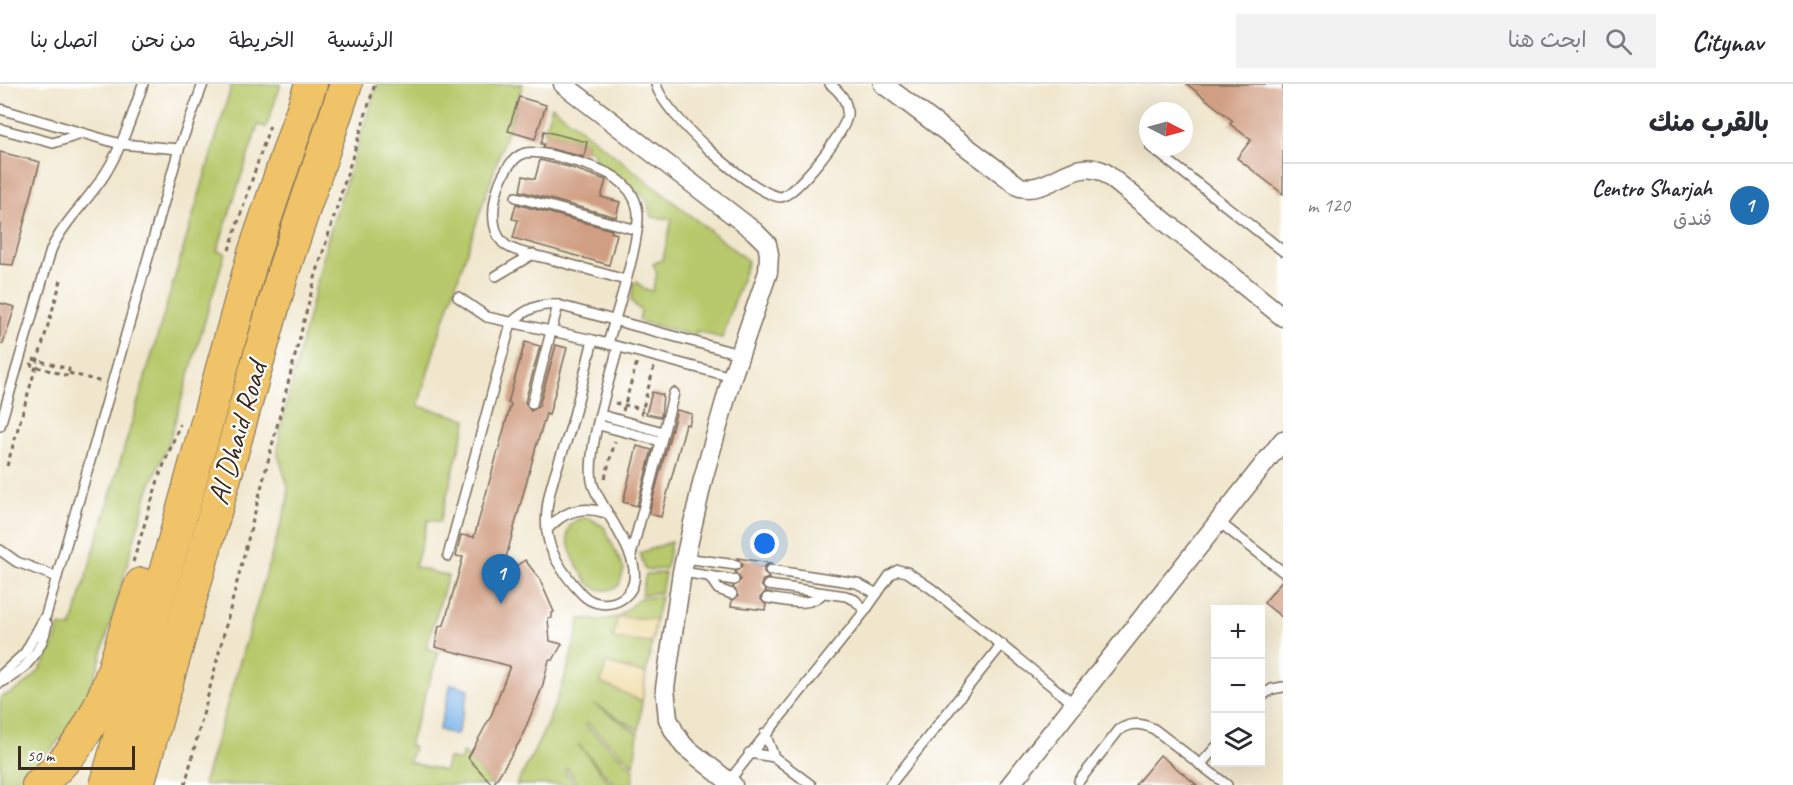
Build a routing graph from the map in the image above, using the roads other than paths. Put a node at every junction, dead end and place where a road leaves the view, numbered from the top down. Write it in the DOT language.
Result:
graph roads {
  1 [pos="143,84"];
  2 [pos="203,84"];
  3 [pos="311,84"];
  4 [pos="346,84"];
  5 [pos="563,84"];
  6 [pos="656,84"];
  7 [pos="830,84"];
  8 [pos="883,84"];
  9 [pos="0,109"];
  10 [pos="1,129"];
  11 [pos="81,134"];
  12 [pos="120,144"];
  13 [pos="179,149"];
  14 [pos="1162,156"];
  15 [pos="516,197"];
  16 [pos="637,230"];
  17 [pos="1283,251"];
  18 [pos="533,254"];
  19 [pos="496,276"];
  20 [pos="625,280"];
  21 [pos="458,297"];
  22 [pos="558,305"];
  23 [pos="1283,317"];
  24 [pos="614,320"];
  25 [pos="511,322"];
  26 [pos="551,330"];
  27 [pos="593,340"];
  28 [pos="608,344"];
  29 [pos="618,347"];
  30 [pos="740,354"];
  31 [pos="732,377"];
  32 [pos="674,393"];
  33 [pos="532,404"];
  34 [pos="600,420"];
  35 [pos="0,426"];
  36 [pos="662,437"];
  37 [pos="1283,440"];
  38 [pos="190,480"];
  39 [pos="606,513"];
  40 [pos="1219,522"];
  41 [pos="547,531"];
  42 [pos="0,550"];
  43 [pos="631,555"];
  44 [pos="448,556"];
  45 [pos="684,565"];
  46 [pos="736,565"];
  47 [pos="770,570"];
  48 [pos="1283,572"];
  49 [pos="709,576"];
  50 [pos="57,577"];
  51 [pos="734,580"];
  52 [pos="768,585"];
  53 [pos="823,593"];
  54 [pos="732,594"];
  55 [pos="877,594"];
  56 [pos="766,598"];
  57 [pos="50,601"];
  58 [pos="189,601"];
  59 [pos="865,611"];
  60 [pos="1002,644"];
  61 [pos="0,676"];
  62 [pos="0,683"];
  63 [pos="1283,687"];
  64 [pos="1265,694"];
  65 [pos="1074,704"];
  66 [pos="765,733"];
  67 [pos="1211,752"];
  68 [pos="749,753"];
  69 [pos="774,757"];
  70 [pos="1200,765"];
  71 [pos="1079,781"];
  72 [pos="730,783"];
  73 [pos="38,785"];
  74 [pos="106,785"];
  75 [pos="138,785"];
  76 [pos="159,785"];
  77 [pos="811,785"];
  78 [pos="890,785"];
  79 [pos="1010,785"];
  80 [pos="1227,785"];
  1 -- 12 [label="lane"];
  2 -- 13 [label="lane"];
  3 -- 38 [label="highway, Al Dhaid Road"];
  4 -- 58 [label="highway, Al Dhaid Road"];
  5 -- 30 [label="street"];
  6 -- 7 [label="lane"];
  8 -- 23 [label="street"];
  9 -- 11 [label="lane"];
  10 -- 11 [label="lane"];
  11 -- 12 [label="lane"];
  12 -- 13 [label="lane"];
  12 -- 35 [label="lane"];
  13 -- 50 [label="lane"];
  14 -- 17 [label="lane"];
  15 -- 16 [label="lane"];
  16 -- 18 [label="lane"];
  16 -- 20 [label="lane"];
  18 -- 19 [label="lane"];
  18 -- 20 [label="lane"];
  20 -- 24 [label="lane"];
  21 -- 25 [label="lane"];
  22 -- 24 [label="lane"];
  22 -- 25 [label="lane"];
  22 -- 26 [label="lane"];
  24 -- 28 [label="lane"];
  24 -- 30 [label="lane"];
  25 -- 26 [label="lane"];
  25 -- 44 [label="lane"];
  26 -- 27 [label="lane"];
  26 -- 33 [label="lane"];
  27 -- 28 [label="lane"];
  27 -- 41 [label="lane"];
  28 -- 29 [label="lane"];
  29 -- 31 [label="lane"];
  29 -- 34 [label="lane"];
  30 -- 31 [label="street"];
  31 -- 45 [label="street"];
  32 -- 36 [label="lane"];
  34 -- 36 [label="lane"];
  34 -- 39 [label="lane"];
  36 -- 43 [label="lane"];
  37 -- 40 [label="street"];
  38 -- 73 [label="highway"];
  38 -- 74 [label="highway, Al Dhaid Road"];
  39 -- 41 [label="lane"];
  39 -- 43 [label="lane"];
  40 -- 48 [label="lane"];
  40 -- 65 [label="street"];
  41 -- 43 [label="lane"];
  42 -- 50 [label="lane"];
  45 -- 46 [label="lane"];
  45 -- 49 [label="lane"];
  45 -- 72 [label="street"];
  47 -- 55 [label="lane"];
  49 -- 51 [label="lane"];
  49 -- 54 [label="lane"];
  50 -- 57 [label="lane"];
  52 -- 53 [label="lane"];
  53 -- 56 [label="lane"];
  53 -- 59 [label="lane"];
  55 -- 59 [label="lane"];
  55 -- 60 [label="lane"];
  57 -- 61 [label="lane"];
  57 -- 62 [label="lane"];
  58 -- 75 [label="highway, Al Dhaid Road"];
  58 -- 76 [label="highway"];
  59 -- 66 [label="lane"];
  60 -- 65 [label="lane"];
  60 -- 78 [label="lane"];
  63 -- 64 [label="lane"];
  65 -- 79 [label="street"];
  66 -- 68 [label="lane"];
  66 -- 69 [label="lane"];
  67 -- 70 [label="lane"];
  68 -- 69 [label="lane"];
  68 -- 72 [label="lane"];
  69 -- 77 [label="lane"];
  70 -- 71 [label="lane"];
  70 -- 80 [label="lane"];
}
